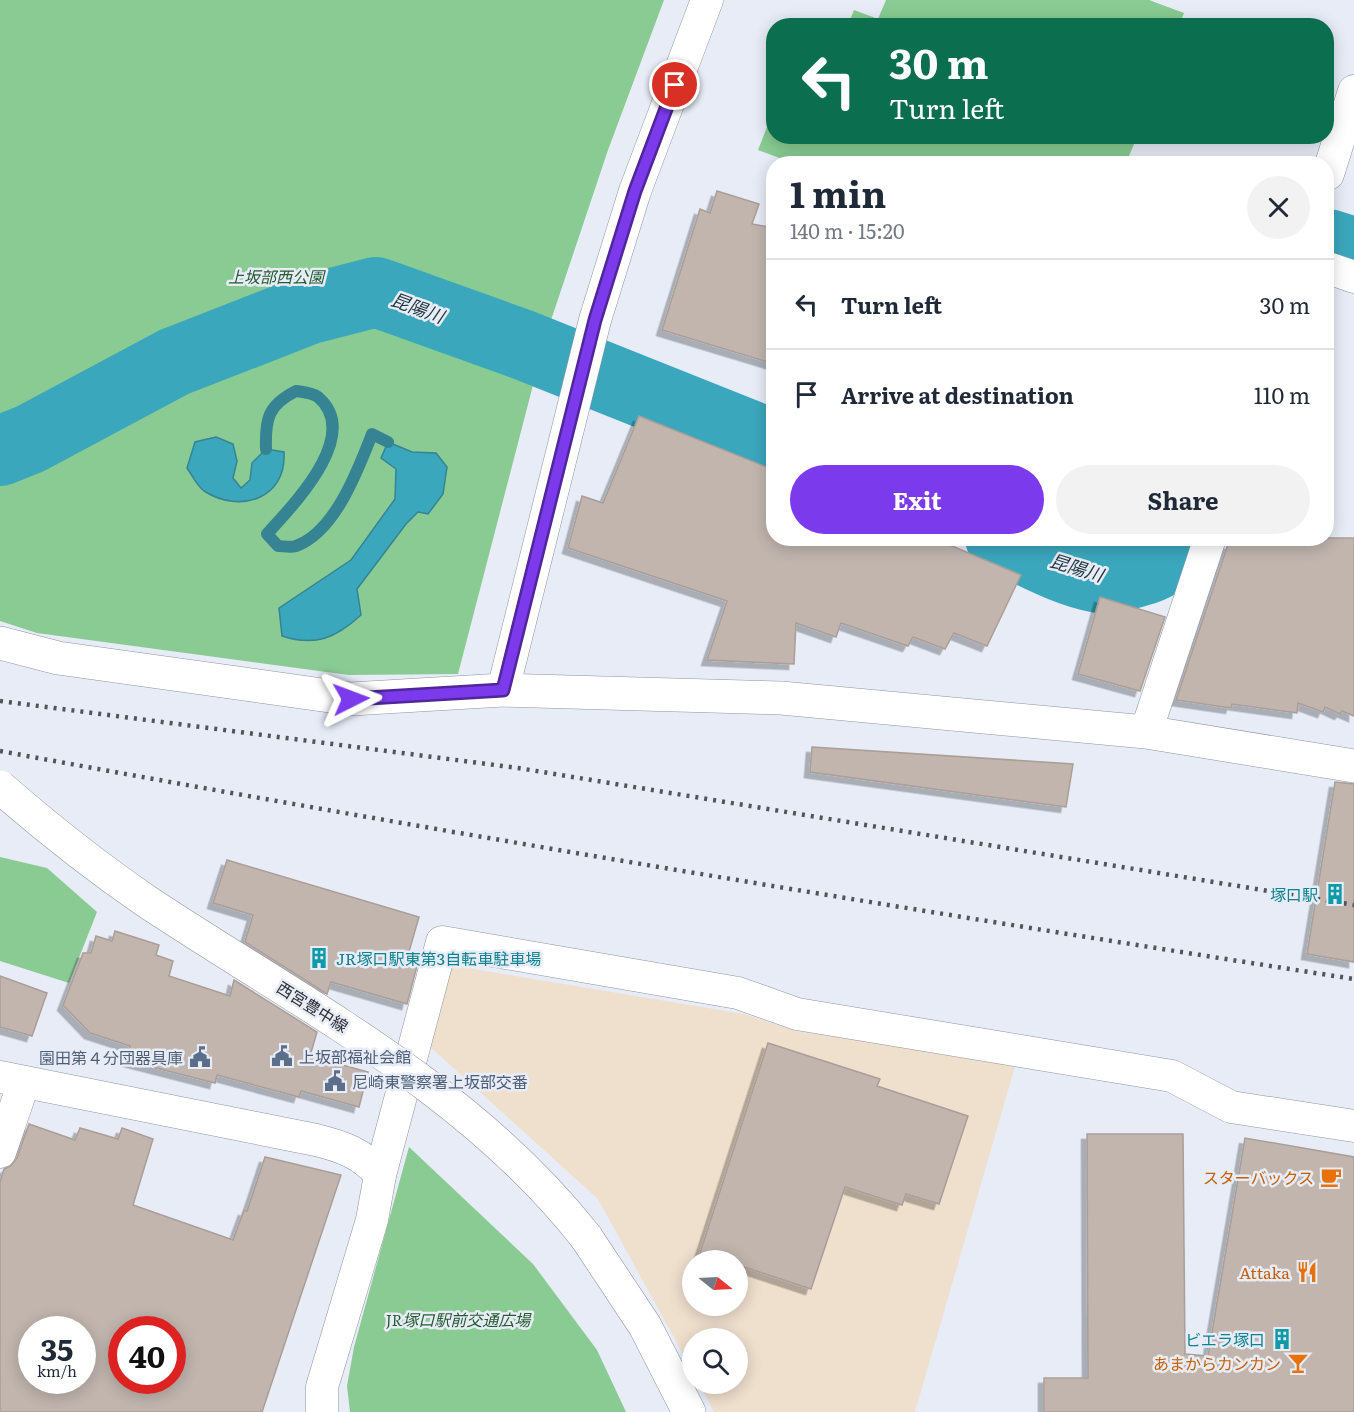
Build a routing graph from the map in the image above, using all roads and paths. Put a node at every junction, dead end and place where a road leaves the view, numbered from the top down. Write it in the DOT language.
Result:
graph roads {
  1 [pos="707,0"];
  2 [pos="1354,92"];
  3 [pos="1334,156"];
  4 [pos="1334,270"];
  5 [pos="1354,277"];
  6 [pos="1207,546"];
  7 [pos="0,643"];
  8 [pos="503,690"];
  9 [pos="1146,732"];
  10 [pos="1354,766"];
  11 [pos="0,787"];
  12 [pos="12,1080"];
  13 [pos="1354,1126"];
  14 [pos="0,1152"];
  15 [pos="381,1175"];
  16 [pos="319,1404"];
  17 [pos="689,1412"];
  1 -- 8 [label="street"];
  2 -- 3 [label="street"];
  4 -- 5 [label="street"];
  6 -- 9 [label="street"];
  7 -- 8 [label="street"];
  8 -- 9 [label="street"];
  9 -- 10 [label="street"];
  11 -- 17 [label="street, 西宮豊中線, bridge"];
  12 -- 14 [label="street"];
  12 -- 15 [label="street"];
  13 -- 15 [label="street"];
  15 -- 16 [label="street"];
}
